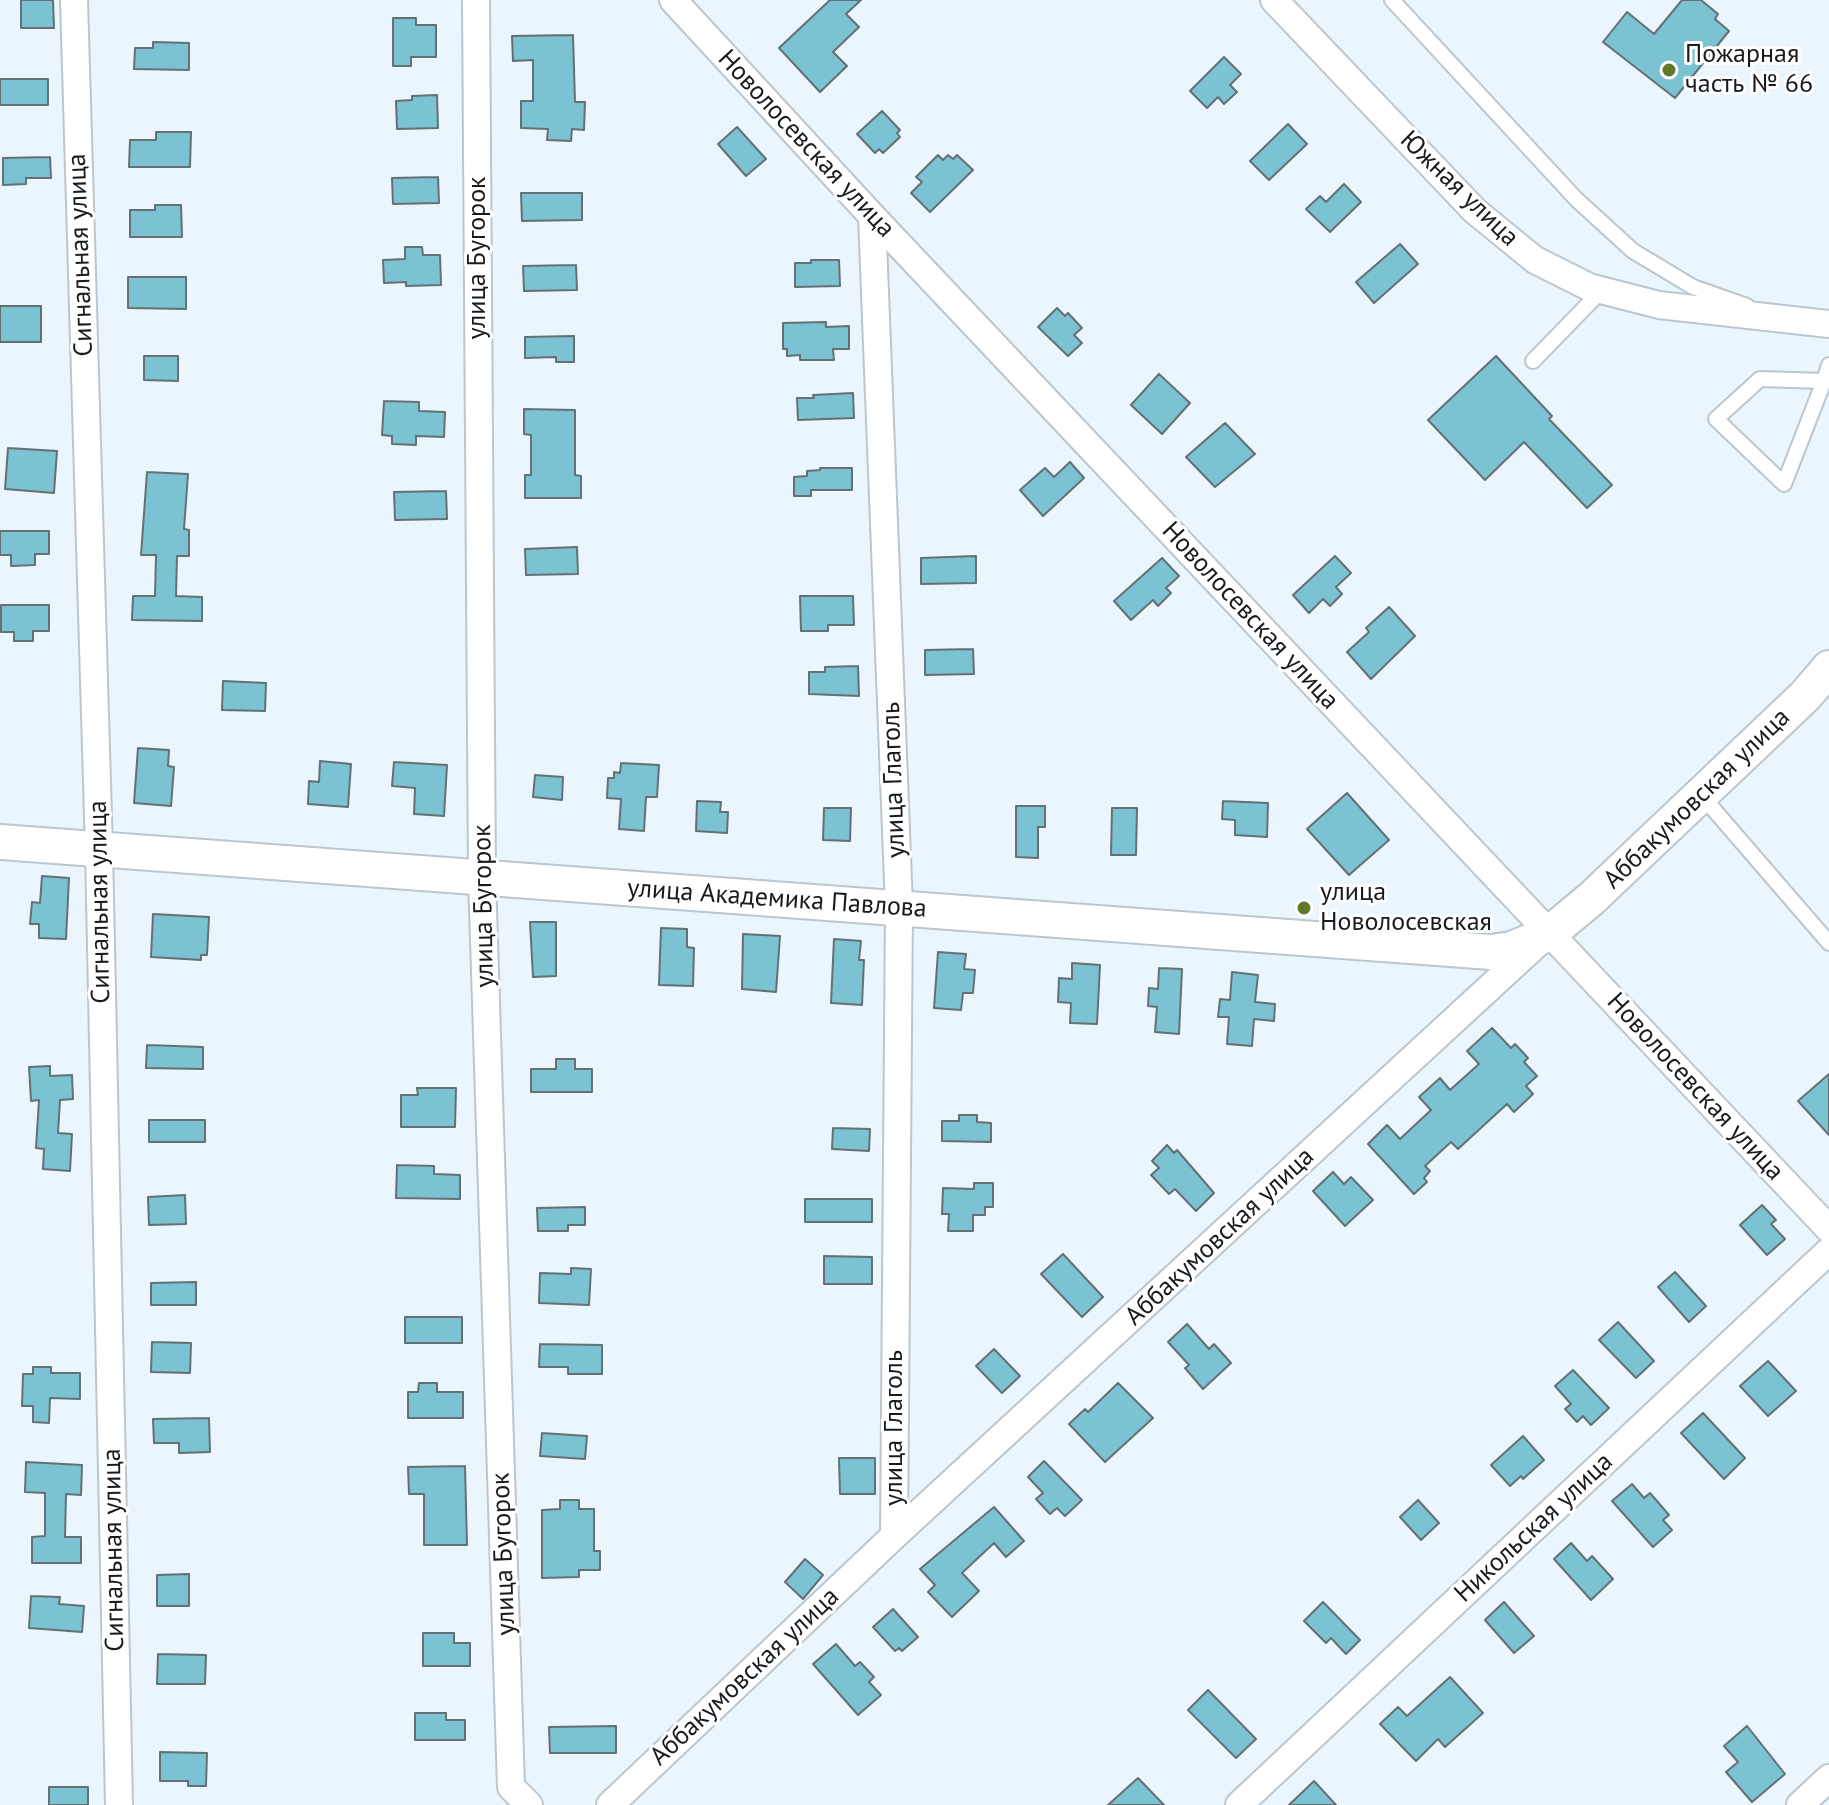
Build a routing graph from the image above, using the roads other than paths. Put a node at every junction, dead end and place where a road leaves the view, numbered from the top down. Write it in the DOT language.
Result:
graph roads {
  1 [pos="74,0"];
  2 [pos="476,0"];
  3 [pos="673,0"];
  4 [pos="1274,0"];
  5 [pos="1392,0"];
  6 [pos="872,216"];
  7 [pos="1601,291"];
  8 [pos="1784,320"];
  9 [pos="1829,324"];
  10 [pos="1533,361"];
  11 [pos="1829,365"];
  12 [pos="1824,381"];
  13 [pos="1829,668"];
  14 [pos="1702,796"];
  15 [pos="0,842"];
  16 [pos="99,850"];
  17 [pos="482,877"];
  18 [pos="899,907"];
  19 [pos="1550,933"];
  20 [pos="1829,943"];
  21 [pos="1829,1229"];
  22 [pos="1829,1251"];
  23 [pos="894,1536"];
  24 [pos="1829,1778"];
  25 [pos="119,1805"];
  26 [pos="529,1805"];
  27 [pos="610,1805"];
  28 [pos="1239,1805"];
  29 [pos="1800,1805"];
  1 -- 16 [label="street, Сигнальная улица"];
  2 -- 17 [label="street, улица Бугорок"];
  3 -- 6 [label="street, Новолосевская улица"];
  4 -- 7 [label="street, Южная улица"];
  5 -- 8 [label="lane"];
  6 -- 18 [label="street, улица Глаголь"];
  6 -- 19 [label="street, Новолосевская улица"];
  7 -- 8 [label="street, Южная улица"];
  7 -- 10 [label="lane"];
  8 -- 9 [label="street, Южная улица"];
  11 -- 12 [label="lane"];
  12 -- 12 [label="lane"];
  13 -- 14 [label="street, Аббакумовская улица"];
  14 -- 19 [label="street, Аббакумовская улица"];
  14 -- 20 [label="lane"];
  15 -- 16 [label="street, улица Академика Павлова"];
  16 -- 17 [label="street, улица Академика Павлова"];
  16 -- 25 [label="street, Сигнальная улица"];
  17 -- 18 [label="street, улица Академика Павлова"];
  17 -- 26 [label="street, улица Бугорок"];
  18 -- 19 [label="street, улица Академика Павлова"];
  18 -- 23 [label="street, улица Глаголь"];
  19 -- 21 [label="street, Новолосевская улица"];
  19 -- 23 [label="street, Аббакумовская улица"];
  22 -- 28 [label="street, Никольская улица"];
  23 -- 27 [label="street, Аббакумовская улица"];
  24 -- 29 [label="street"];
}
